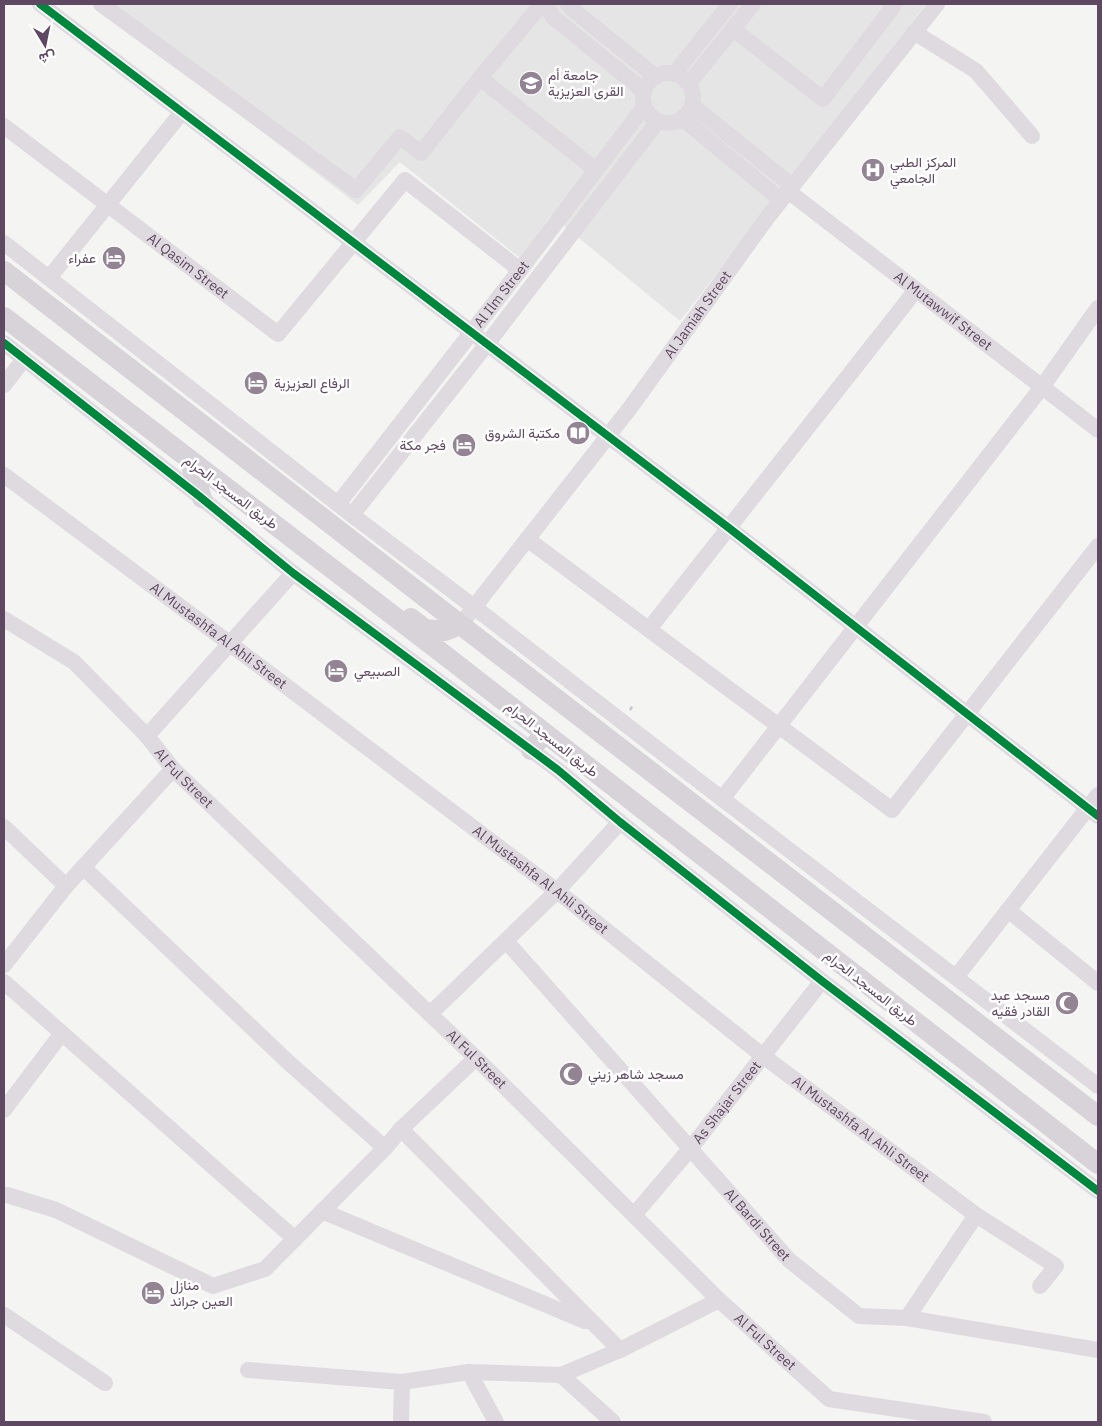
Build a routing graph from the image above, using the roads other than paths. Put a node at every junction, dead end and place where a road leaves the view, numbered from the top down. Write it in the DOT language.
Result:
graph roads {
  1 [pos="40,4"];
  2 [pos="101,4"];
  3 [pos="544,4"];
  4 [pos="568,4"];
  5 [pos="730,4"];
  6 [pos="753,4"];
  7 [pos="893,4"];
  8 [pos="937,4"];
  9 [pos="733,29"];
  10 [pos="914,32"];
  11 [pos="674,74"];
  12 [pos="656,76"];
  13 [pos="480,78"];
  14 [pos="689,84"];
  15 [pos="644,99"];
  16 [pos="693,106"];
  17 [pos="182,112"];
  18 [pos="683,119"];
  19 [pos="658,121"];
  20 [pos="4,126"];
  21 [pos="1032,136"];
  22 [pos="596,170"];
  23 [pos="787,193"];
  24 [pos="108,205"];
  25 [pos="354,243"];
  26 [pos="9,247"];
  27 [pos="4,264"];
  28 [pos="520,270"];
  29 [pos="4,271"];
  30 [pos="49,278"];
  31 [pos="916,290"];
  32 [pos="1098,308"];
  33 [pos="4,317"];
  34 [pos="471,332"];
  35 [pos="4,343"];
  36 [pos="487,344"];
  37 [pos="24,359"];
  38 [pos="4,386"];
  39 [pos="1042,387"];
  40 [pos="1098,430"];
  41 [pos="608,436"];
  42 [pos="190,460"];
  43 [pos="4,475"];
  44 [pos="202,498"];
  45 [pos="338,504"];
  46 [pos="352,515"];
  47 [pos="729,528"];
  48 [pos="528,539"];
  49 [pos="298,543"];
  50 [pos="1098,546"];
  51 [pos="293,573"];
  52 [pos="474,606"];
  53 [pos="4,619"];
  54 [pos="460,625"];
  55 [pos="856,626"];
  56 [pos="649,629"];
  57 [pos="229,643"];
  58 [pos="967,713"];
  59 [pos="779,726"];
  60 [pos="544,733"];
  61 [pos="147,736"];
  62 [pos="531,750"];
  63 [pos="173,769"];
  64 [pos="691,775"];
  65 [pos="677,792"];
  66 [pos="722,799"];
  67 [pos="1095,806"];
  68 [pos="620,822"];
  69 [pos="4,827"];
  70 [pos="83,866"];
  71 [pos="66,886"];
  72 [pos="557,891"];
  73 [pos="1008,910"];
  74 [pos="506,941"];
  75 [pos="4,965"];
  76 [pos="956,977"];
  77 [pos="822,981"];
  78 [pos="4,982"];
  79 [pos="1098,983"];
  80 [pos="430,1014"];
  81 [pos="62,1033"];
  82 [pos="764,1056"];
  83 [pos="476,1058"];
  84 [pos="1098,1086"];
  85 [pos="4,1110"];
  86 [pos="1098,1116"];
  87 [pos="401,1129"];
  88 [pos="385,1148"];
  89 [pos="690,1149"];
  90 [pos="1097,1163"];
  91 [pos="1083,1179"];
  92 [pos="1098,1191"];
  93 [pos="4,1195"];
  94 [pos="322,1211"];
  95 [pos="634,1215"];
  96 [pos="976,1215"];
  97 [pos="294,1239"];
  98 [pos="1040,1286"];
  99 [pos="719,1300"];
  100 [pos="4,1315"];
  101 [pos="907,1318"];
  102 [pos="594,1324"];
  103 [pos="620,1350"];
  104 [pos="1098,1350"];
  105 [pos="248,1370"];
  106 [pos="469,1372"];
  107 [pos="561,1375"];
  108 [pos="402,1382"];
  109 [pos="105,1383"];
  110 [pos="401,1422"];
  111 [pos="496,1422"];
  112 [pos="613,1422"];
  113 [pos="984,1422"];
  1 -- 17 [label="street"];
  2 -- 13 [label="street"];
  3 -- 13 [label="street"];
  3 -- 15 [label="street"];
  4 -- 12 [label="street"];
  5 -- 11 [label="street"];
  6 -- 9 [label="street"];
  7 -- 9 [label="street"];
  8 -- 10 [label="street, Al Jamiah Street"];
  9 -- 14 [label="street"];
  10 -- 21 [label="street"];
  10 -- 23 [label="street, Al Jamiah Street"];
  11 -- 12 [label="street"];
  11 -- 14 [label="street"];
  12 -- 15 [label="street"];
  13 -- 22 [label="street"];
  14 -- 16 [label="street"];
  15 -- 19 [label="street"];
  15 -- 22 [label="street, Al Ilm Street"];
  16 -- 18 [label="street"];
  16 -- 23 [label="street"];
  17 -- 24 [label="street"];
  17 -- 25 [label="street"];
  18 -- 19 [label="street"];
  18 -- 23 [label="street"];
  19 -- 36 [label="street, Al Ilm Street"];
  20 -- 24 [label="street, Al Qasim Street"];
  22 -- 28 [label="street, Al Ilm Street"];
  23 -- 31 [label="street, Al Mutawwif Street"];
  23 -- 41 [label="street, Al Jamiah Street"];
  24 -- 25 [label="street, Al Qasim Street"];
  24 -- 30 [label="street"];
  25 -- 28 [label="street"];
  25 -- 34 [label="street"];
  26 -- 27 [label="street"];
  26 -- 30 [label="street"];
  28 -- 34 [label="street, Al Ilm Street"];
  29 -- 54 [label="main road"];
  30 -- 45 [label="street"];
  31 -- 39 [label="street, Al Mutawwif Street"];
  31 -- 47 [label="street"];
  32 -- 39 [label="street"];
  33 -- 42 [label="main road, طريق المسجد الحرام"];
  34 -- 36 [label="street"];
  34 -- 45 [label="street, Al Ilm Street"];
  35 -- 37 [label="street"];
  36 -- 41 [label="street"];
  36 -- 46 [label="street, Al Ilm Street"];
  37 -- 38 [label="street"];
  37 -- 44 [label="street"];
  39 -- 40 [label="street, Al Mutawwif Street"];
  39 -- 55 [label="street"];
  41 -- 47 [label="street"];
  41 -- 48 [label="street, Al Jamiah Street"];
  42 -- 44 [label="main road"];
  42 -- 49 [label="main road, طريق المسجد الحرام"];
  43 -- 57 [label="street, Al Mustashfa Al Ahli Street"];
  44 -- 51 [label="street"];
  45 -- 46 [label="street"];
  46 -- 52 [label="street"];
  47 -- 55 [label="street"];
  47 -- 56 [label="street"];
  48 -- 52 [label="street, Al Jamiah Street"];
  48 -- 56 [label="street"];
  49 -- 54 [label="main road"];
  49 -- 60 [label="main road, طريق المسجد الحرام"];
  50 -- 58 [label="street"];
  51 -- 57 [label="street"];
  51 -- 62 [label="street"];
  52 -- 54 [label="street, Al Jamiah Street"];
  52 -- 64 [label="street"];
  53 -- 61 [label="street, Al Ful Street"];
  54 -- 65 [label="main road"];
  55 -- 58 [label="street"];
  55 -- 59 [label="street"];
  56 -- 59 [label="street"];
  57 -- 61 [label="street"];
  57 -- 72 [label="street, Al Mustashfa Al Ahli Street"];
  58 -- 59 [label="street"];
  58 -- 67 [label="street"];
  59 -- 66 [label="street"];
  60 -- 62 [label="main road"];
  60 -- 90 [label="main road, طريق المسجد الحرام"];
  61 -- 63 [label="street, Al Ful Street"];
  62 -- 68 [label="street"];
  63 -- 70 [label="street"];
  63 -- 80 [label="street, Al Ful Street"];
  64 -- 65 [label="street"];
  64 -- 66 [label="street"];
  65 -- 86 [label="main road"];
  66 -- 76 [label="street"];
  67 -- 73 [label="street"];
  68 -- 72 [label="street"];
  68 -- 77 [label="street"];
  69 -- 71 [label="street"];
  70 -- 71 [label="street"];
  70 -- 88 [label="street"];
  71 -- 75 [label="street"];
  72 -- 74 [label="street"];
  72 -- 82 [label="street, Al Mustashfa Al Ahli Street"];
  73 -- 76 [label="street"];
  73 -- 79 [label="street"];
  74 -- 80 [label="street"];
  74 -- 89 [label="street, Al Bardi Street"];
  76 -- 84 [label="street"];
  77 -- 82 [label="street, As Shajar Street"];
  77 -- 91 [label="street"];
  78 -- 81 [label="street"];
  80 -- 83 [label="street, Al Ful Street"];
  81 -- 85 [label="street"];
  81 -- 97 [label="street"];
  82 -- 89 [label="street, As Shajar Street"];
  82 -- 96 [label="street, Al Mustashfa Al Ahli Street"];
  83 -- 87 [label="street"];
  83 -- 95 [label="street, Al Ful Street"];
  87 -- 88 [label="street"];
  87 -- 102 [label="street"];
  88 -- 94 [label="street"];
  89 -- 95 [label="street, As Shajar Street"];
  89 -- 101 [label="street, Al Bardi Street"];
  90 -- 91 [label="street"];
  91 -- 92 [label="street"];
  93 -- 97 [label="street"];
  94 -- 97 [label="street"];
  94 -- 102 [label="street"];
  95 -- 99 [label="street, Al Ful Street"];
  96 -- 98 [label="street, Al Mustashfa Al Ahli Street"];
  96 -- 101 [label="street"];
  99 -- 103 [label="street"];
  99 -- 113 [label="street, Al Ful Street"];
  100 -- 109 [label="street"];
  101 -- 104 [label="street, Al Bardi Street"];
  102 -- 103 [label="street"];
  103 -- 107 [label="street"];
  105 -- 108 [label="street"];
  106 -- 107 [label="street"];
  106 -- 108 [label="street"];
  106 -- 111 [label="street"];
  107 -- 112 [label="street"];
  108 -- 110 [label="street"];
}
